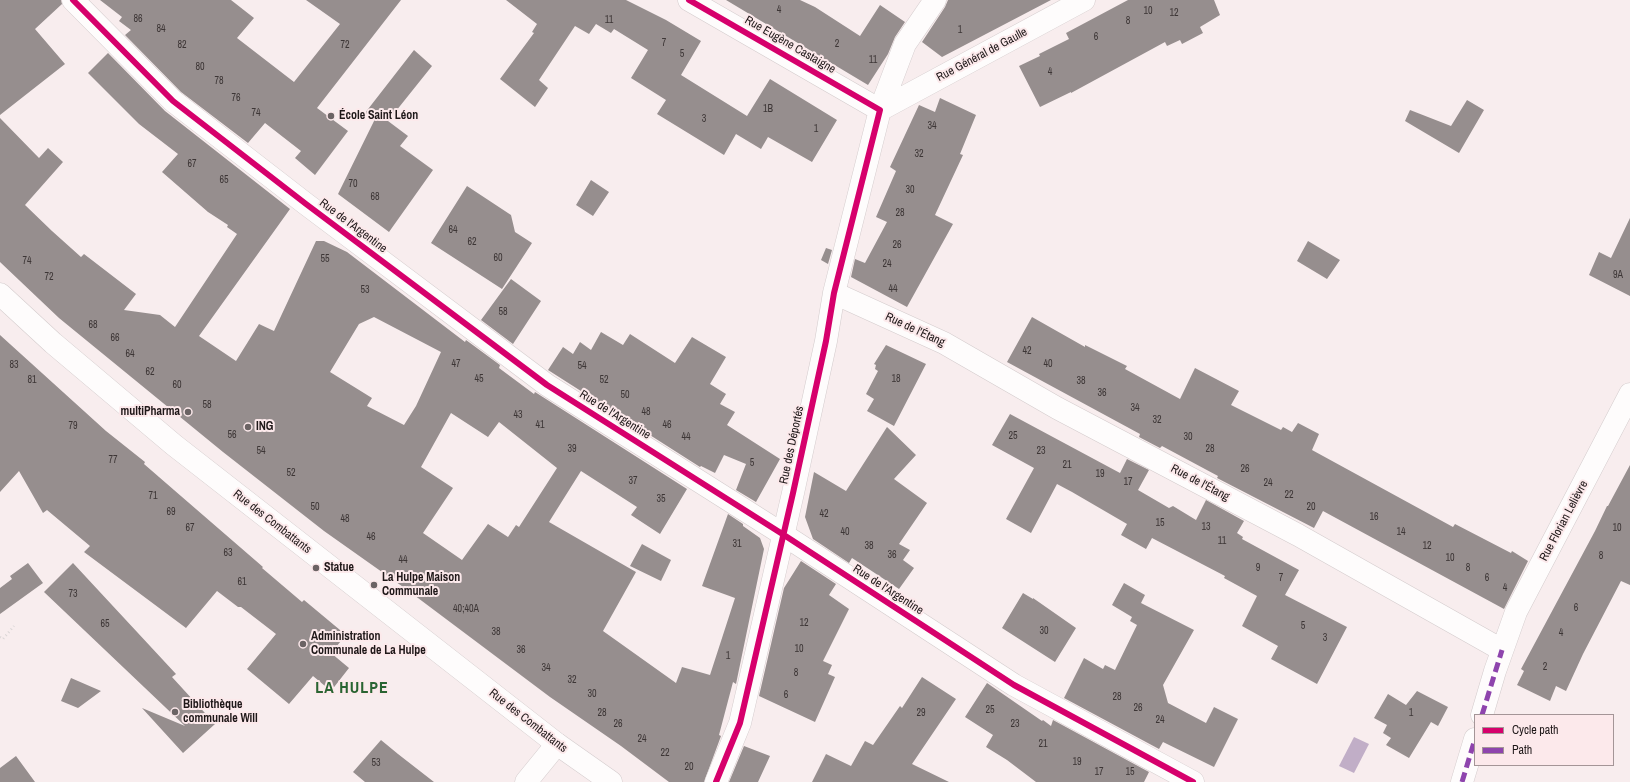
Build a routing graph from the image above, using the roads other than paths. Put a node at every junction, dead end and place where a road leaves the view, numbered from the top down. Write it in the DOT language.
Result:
graph roads {
  1 [pos="74,0"];
  2 [pos="689,0"];
  3 [pos="935,0"];
  4 [pos="1084,0"];
  5 [pos="880,110"];
  6 [pos="834,293"];
  7 [pos="0,294"];
  8 [pos="1630,394"];
  9 [pos="784,535"];
  10 [pos="1502,650"];
  11 [pos="1482,714"];
  12 [pos="1474,742"];
  13 [pos="557,744"];
  14 [pos="526,782"];
  15 [pos="611,782"];
  16 [pos="716,782"];
  17 [pos="1193,782"];
  18 [pos="1462,782"];
  1 -- 9 [label="street, Rue de l'Argentine"];
  2 -- 5 [label="street, Rue Eugène Castaigne"];
  3 -- 5 [label="street, Rue des Déportés"];
  4 -- 5 [label="street, Rue Général de Gaulle"];
  5 -- 6 [label="street, Rue des Déportés"];
  6 -- 9 [label="street, Rue des Déportés"];
  6 -- 10 [label="street, Rue de l'Étang"];
  7 -- 13 [label="street, Rue des Combattants"];
  8 -- 10 [label="street, Rue Florian Lelièvre"];
  9 -- 16 [label="street, Rue des Déportés"];
  9 -- 17 [label="street, Rue de l'Argentine"];
  10 -- 11 [label="street"];
  12 -- 18 [label="street"];
  13 -- 14 [label="street"];
  13 -- 15 [label="street, Rue des Combattants"];
}
